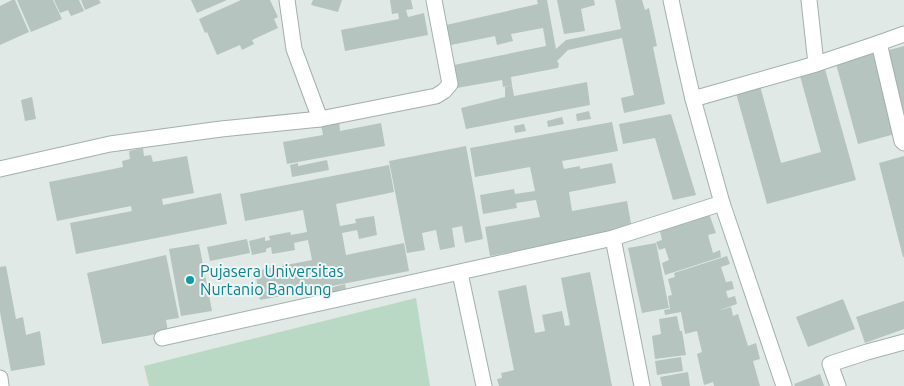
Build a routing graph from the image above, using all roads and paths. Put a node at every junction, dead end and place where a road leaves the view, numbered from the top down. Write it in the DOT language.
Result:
graph roads {
  1 [pos="287,0"];
  2 [pos="434,0"];
  3 [pos="672,0"];
  4 [pos="808,0"];
  5 [pos="904,34"];
  6 [pos="879,43"];
  7 [pos="816,64"];
  8 [pos="694,99"];
  9 [pos="320,119"];
  10 [pos="904,143"];
  11 [pos="0,169"];
  12 [pos="722,203"];
  13 [pos="613,238"];
  14 [pos="460,273"];
  15 [pos="162,338"];
  16 [pos="904,342"];
  17 [pos="0,378"];
  18 [pos="1,386"];
  19 [pos="484,386"];
  20 [pos="642,386"];
  21 [pos="784,386"];
  22 [pos="838,386"];
  1 -- 9 [label="street"];
  2 -- 9 [label="street"];
  3 -- 8 [label="street"];
  4 -- 7 [label="street"];
  5 -- 6 [label="street"];
  6 -- 7 [label="street"];
  6 -- 10 [label="street"];
  7 -- 8 [label="street"];
  8 -- 12 [label="street"];
  9 -- 11 [label="street"];
  12 -- 13 [label="street"];
  12 -- 21 [label="street"];
  13 -- 14 [label="street"];
  13 -- 20 [label="street"];
  14 -- 15 [label="street"];
  14 -- 19 [label="street"];
  16 -- 22 [label="street"];
  17 -- 18 [label="street"];
}
